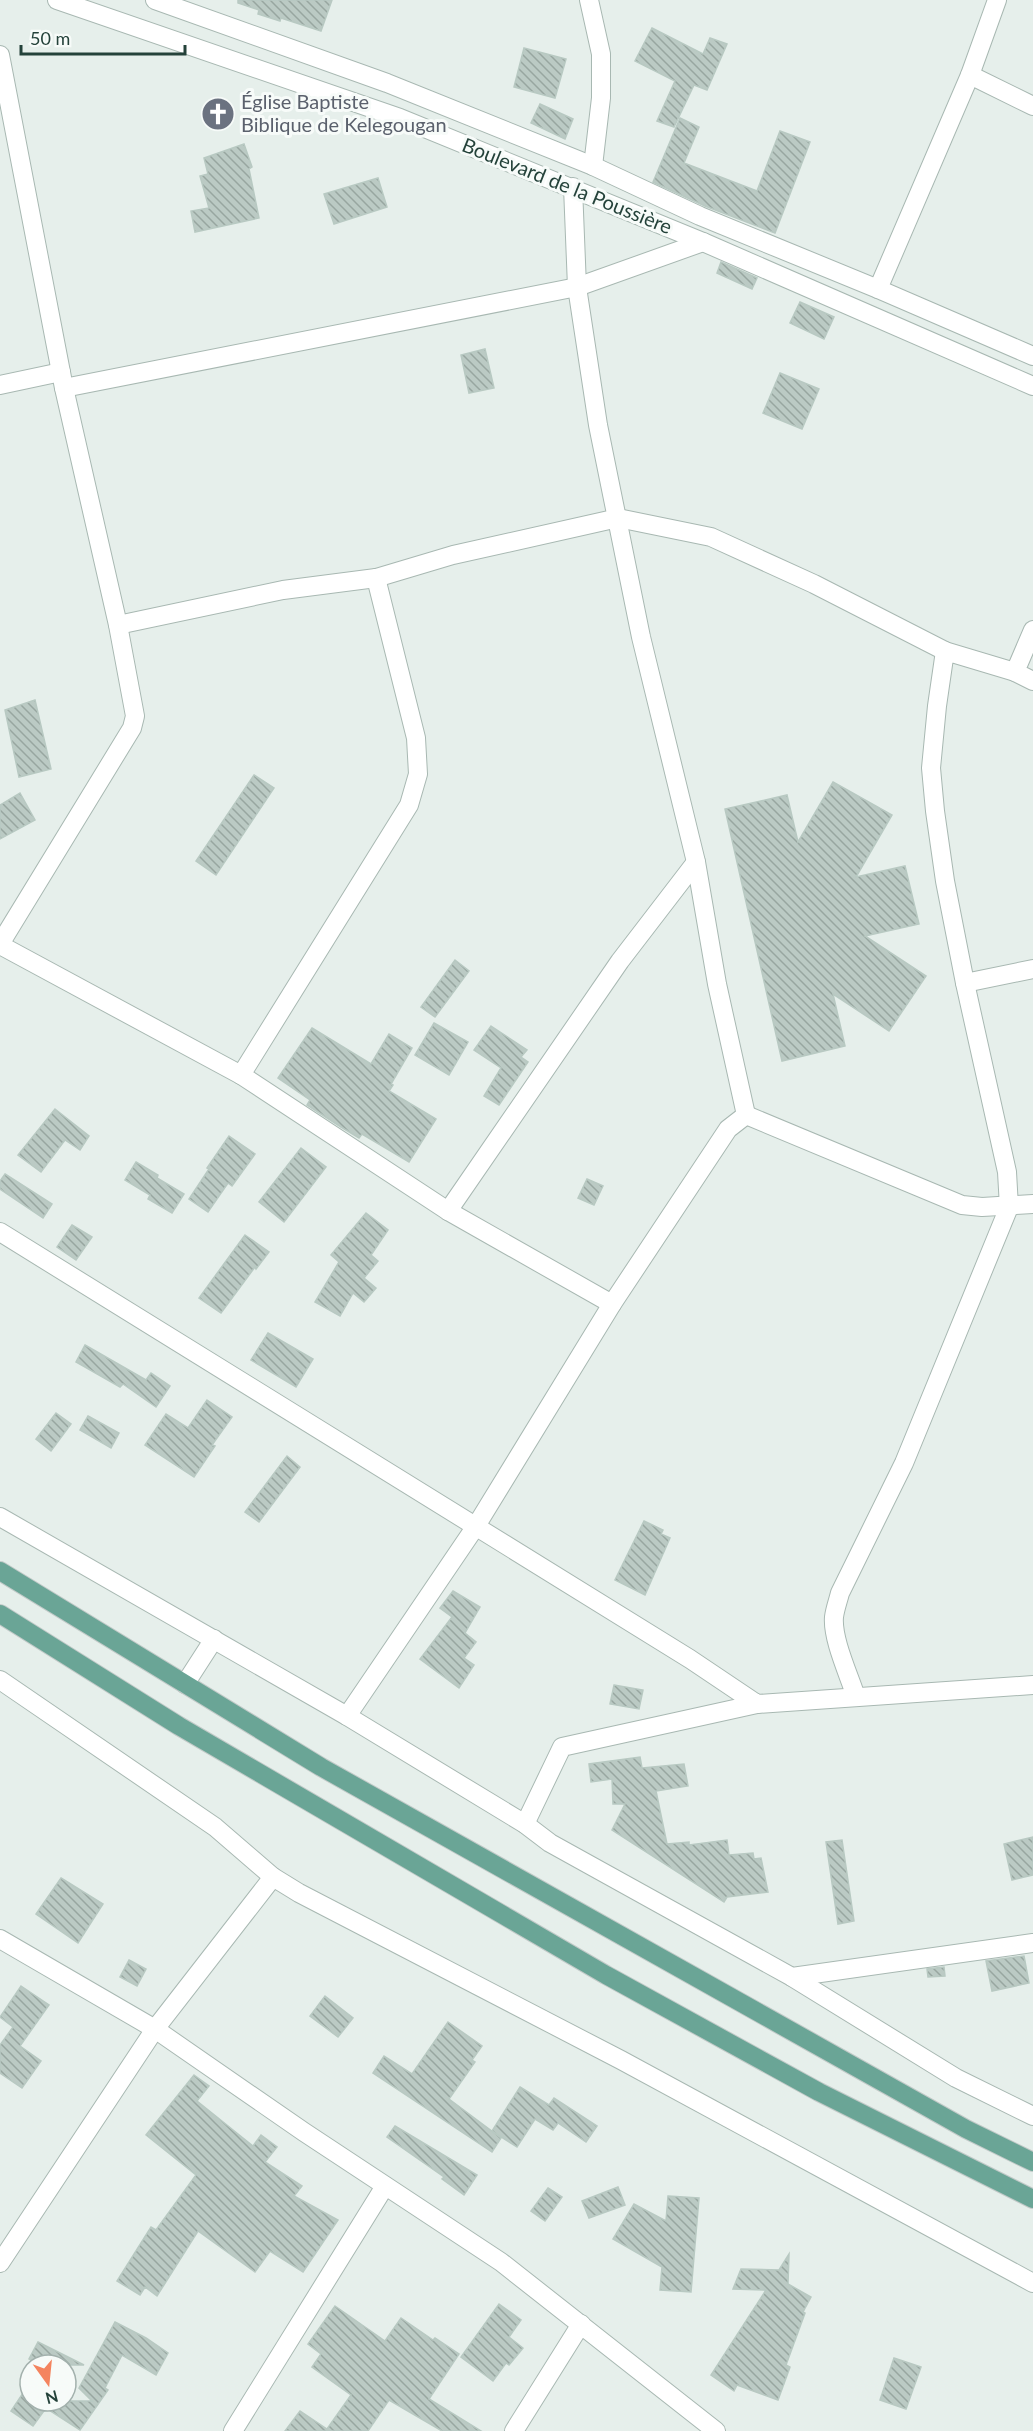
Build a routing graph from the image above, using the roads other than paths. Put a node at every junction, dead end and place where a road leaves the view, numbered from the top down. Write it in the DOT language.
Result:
graph roads {
  1 [pos="57,0"];
  2 [pos="155,0"];
  3 [pos="590,0"];
  4 [pos="997,0"];
  5 [pos="0,55"];
  6 [pos="970,75"];
  7 [pos="1033,106"];
  8 [pos="593,166"];
  9 [pos="573,187"];
  10 [pos="703,242"];
  11 [pos="577,287"];
  12 [pos="878,289"];
  13 [pos="1033,356"];
  14 [pos="63,380"];
  15 [pos="0,385"];
  16 [pos="1033,386"];
  17 [pos="618,518"];
  18 [pos="375,578"];
  19 [pos="118,625"];
  20 [pos="1033,630"];
  21 [pos="945,651"];
  22 [pos="1016,672"];
  23 [pos="1033,681"];
  24 [pos="696,862"];
  25 [pos="0,944"];
  26 [pos="1033,969"];
  27 [pos="965,983"];
  28 [pos="242,1075"];
  29 [pos="746,1115"];
  30 [pos="1033,1204"];
  31 [pos="1009,1207"];
  32 [pos="448,1211"];
  33 [pos="0,1232"];
  34 [pos="612,1304"];
  35 [pos="0,1517"];
  36 [pos="476,1526"];
  37 [pos="0,1571"];
  38 [pos="0,1614"];
  39 [pos="214,1639"];
  40 [pos="0,1680"];
  41 [pos="185,1684"];
  42 [pos="1033,1685"];
  43 [pos="856,1697"];
  44 [pos="757,1704"];
  45 [pos="348,1716"];
  46 [pos="525,1824"];
  47 [pos="273,1877"];
  48 [pos="0,1939"];
  49 [pos="1033,1942"];
  50 [pos="792,1977"];
  51 [pos="155,2029"];
  52 [pos="1033,2116"];
  53 [pos="1033,2162"];
  54 [pos="385,2186"];
  55 [pos="1033,2199"];
  56 [pos="0,2263"];
  57 [pos="1033,2283"];
  58 [pos="581,2324"];
  59 [pos="233,2431"];
  60 [pos="514,2431"];
  61 [pos="716,2431"];
  1 -- 9 [label="street, Boulevard de la Poussière"];
  2 -- 8 [label="street, Boulevard de la Poussière"];
  3 -- 8 [label="street"];
  4 -- 6 [label="street"];
  5 -- 14 [label="street"];
  6 -- 7 [label="street"];
  6 -- 12 [label="street"];
  8 -- 12 [label="street, Boulevard de la Poussière"];
  9 -- 10 [label="street, Boulevard de la Poussière"];
  9 -- 11 [label="street"];
  10 -- 11 [label="street"];
  10 -- 16 [label="street, Boulevard de la Poussière"];
  11 -- 14 [label="street"];
  11 -- 17 [label="street"];
  12 -- 13 [label="street, Boulevard de la Poussière"];
  14 -- 15 [label="street"];
  14 -- 19 [label="street"];
  17 -- 18 [label="street"];
  17 -- 21 [label="street"];
  17 -- 24 [label="street"];
  18 -- 19 [label="street"];
  18 -- 28 [label="street"];
  19 -- 25 [label="street"];
  20 -- 22 [label="street"];
  21 -- 22 [label="street"];
  21 -- 27 [label="street"];
  22 -- 23 [label="street"];
  24 -- 29 [label="street"];
  24 -- 32 [label="street"];
  25 -- 28 [label="street"];
  26 -- 27 [label="street"];
  27 -- 31 [label="street"];
  28 -- 32 [label="street"];
  29 -- 31 [label="street"];
  29 -- 34 [label="street"];
  30 -- 31 [label="street"];
  31 -- 43 [label="street"];
  32 -- 34 [label="street"];
  33 -- 36 [label="street"];
  34 -- 36 [label="street"];
  35 -- 39 [label="street"];
  36 -- 44 [label="street"];
  36 -- 45 [label="street"];
  37 -- 41 [label="main road"];
  38 -- 55 [label="main road"];
  39 -- 41 [label="street"];
  39 -- 45 [label="street"];
  40 -- 47 [label="street"];
  41 -- 53 [label="main road"];
  42 -- 43 [label="street"];
  43 -- 44 [label="street"];
  44 -- 46 [label="street"];
  45 -- 46 [label="street"];
  46 -- 50 [label="street"];
  47 -- 51 [label="street"];
  47 -- 57 [label="street"];
  48 -- 51 [label="street"];
  49 -- 50 [label="street"];
  50 -- 52 [label="street"];
  51 -- 54 [label="street"];
  51 -- 56 [label="street"];
  54 -- 58 [label="street"];
  54 -- 59 [label="street"];
  58 -- 60 [label="street"];
  58 -- 61 [label="street"];
}
